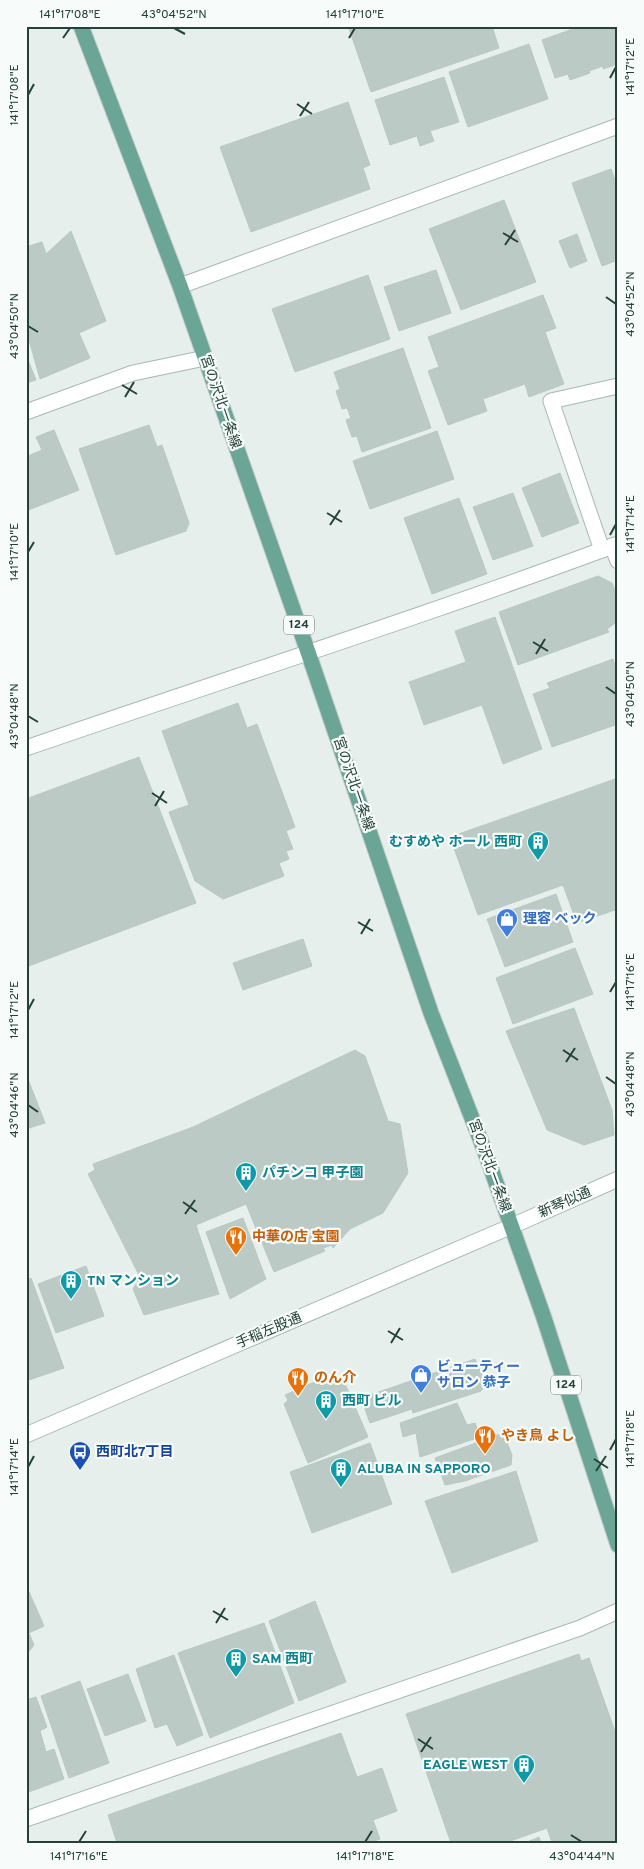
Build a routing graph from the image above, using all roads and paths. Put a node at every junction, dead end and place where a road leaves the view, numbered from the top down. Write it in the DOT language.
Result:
graph roads {
  1 [pos="81,26"];
  2 [pos="618,126"];
  3 [pos="180,286"];
  4 [pos="205,358"];
  5 [pos="618,386"];
  6 [pos="26,412"];
  7 [pos="611,547"];
  8 [pos="618,561"];
  9 [pos="308,652"];
  10 [pos="26,748"];
  11 [pos="618,1179"];
  12 [pos="512,1226"];
  13 [pos="26,1435"];
  14 [pos="618,1545"];
  15 [pos="618,1611"];
  16 [pos="26,1819"];
  1 -- 3 [label="main road, 宮の沢北一条線 / 124"];
  2 -- 3 [label="street"];
  3 -- 4 [label="main road, 宮の沢北一条線 / 124"];
  4 -- 6 [label="street"];
  4 -- 9 [label="main road, 宮の沢北一条線 / 124"];
  5 -- 7 [label="street"];
  7 -- 8 [label="street"];
  7 -- 9 [label="street"];
  9 -- 10 [label="street"];
  9 -- 12 [label="main road, 宮の沢北一条線 / 124"];
  11 -- 12 [label="street, 新琴似通"];
  12 -- 13 [label="street, 手稲左股通"];
  12 -- 14 [label="main road, 宮の沢北一条線 / 124"];
  15 -- 16 [label="street"];
}
